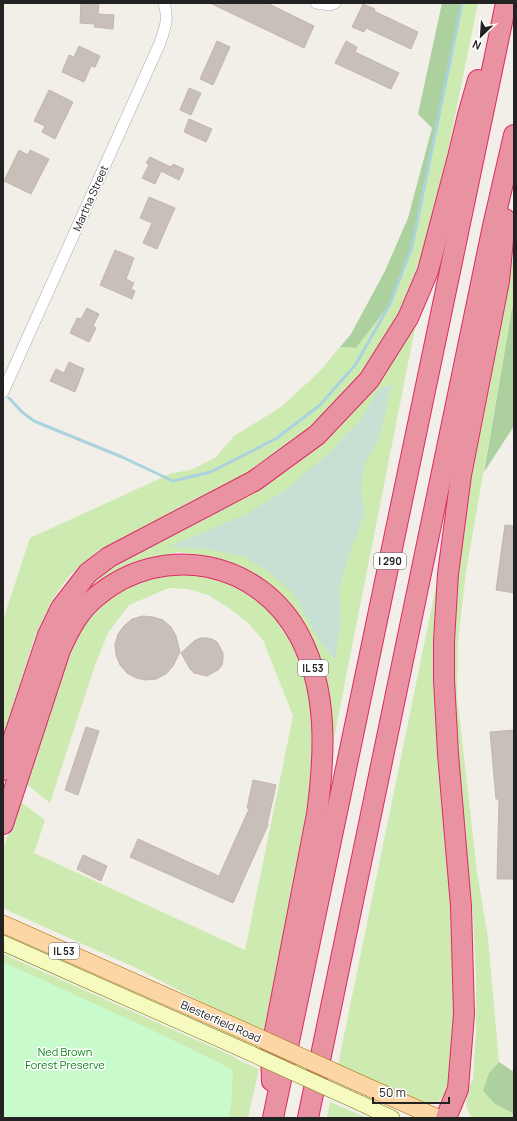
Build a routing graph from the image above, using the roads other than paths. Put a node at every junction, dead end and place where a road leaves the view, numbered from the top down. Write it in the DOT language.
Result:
graph roads {
  1 [pos="164,3"];
  2 [pos="316,3"];
  3 [pos="335,3"];
  4 [pos="501,3"];
  5 [pos="506,3"];
  6 [pos="513,141"];
  7 [pos="3,392"];
  8 [pos="12,762"];
  9 [pos="6,817"];
  10 [pos="3,924"];
  11 [pos="3,943"];
  12 [pos="273,1118"];
  13 [pos="308,1118"];
  14 [pos="392,1118"];
  15 [pos="438,1118"];
  16 [pos="446,1118"];
  1 -- 7 [label="street, Martha Street"];
  2 -- 3 [label="street"];
  4 -- 8 [label="highway"];
  5 -- 12 [label="highway, I 290"];
  6 -- 13 [label="highway, I 290"];
  6 -- 16 [label="highway"];
  8 -- 9 [label="highway, IL 53"];
  8 -- 12 [label="highway, IL 53"];
  10 -- 15 [label="main road, Biesterfield Road / IL 53, bridge"];
  11 -- 14 [label="main road, Biesterfield Road, bridge"];
}
